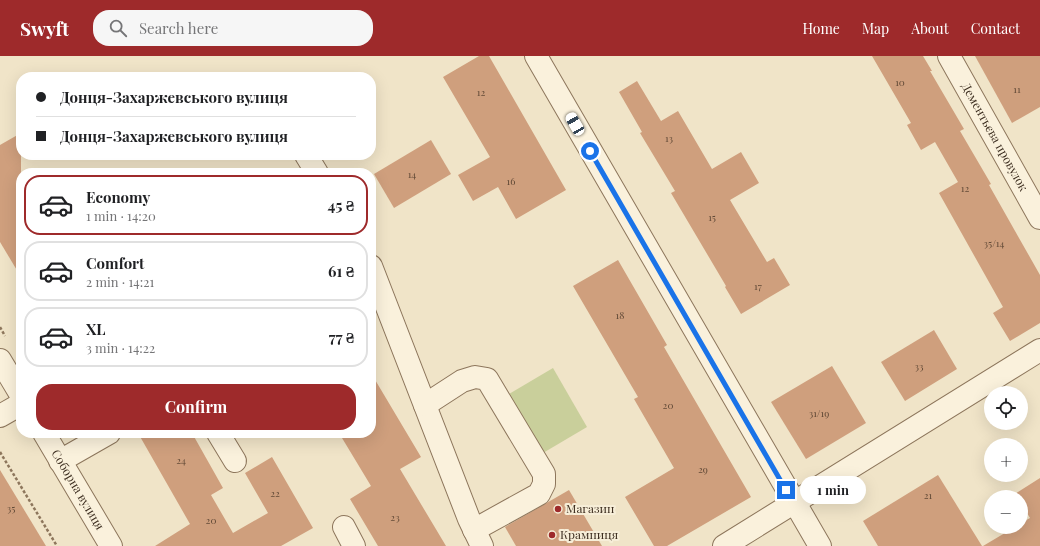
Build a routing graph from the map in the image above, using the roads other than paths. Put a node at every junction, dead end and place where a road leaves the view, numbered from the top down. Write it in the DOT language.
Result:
graph roads {
  1 [pos="536,56"];
  2 [pos="949,56"];
  3 [pos="1040,218"];
  4 [pos="376,279"];
  5 [pos="1040,350"];
  6 [pos="0,360"];
  7 [pos="16,387"];
  8 [pos="425,405"];
  9 [pos="16,407"];
  10 [pos="0,416"];
  11 [pos="47,438"];
  12 [pos="100,438"];
  13 [pos="221,438"];
  14 [pos="60,461"];
  15 [pos="236,462"];
  16 [pos="794,503"];
  17 [pos="344,527"];
  18 [pos="478,538"];
  19 [pos="111,546"];
  20 [pos="354,546"];
  21 [pos="724,546"];
  22 [pos="820,546"];
  1 -- 16 [label="street"];
  2 -- 3 [label="street, Дементьєва провулок"];
  4 -- 8 [label="street"];
  5 -- 16 [label="street"];
  6 -- 7 [label="street"];
  8 -- 18 [label="street"];
  8 -- 18 [label="street"];
  9 -- 10 [label="street"];
  11 -- 14 [label="street, Соборна вулиця"];
  12 -- 14 [label="street"];
  13 -- 15 [label="street"];
  14 -- 19 [label="street, Соборна вулиця"];
  16 -- 21 [label="street"];
  16 -- 22 [label="street"];
  17 -- 20 [label="street"];
}
